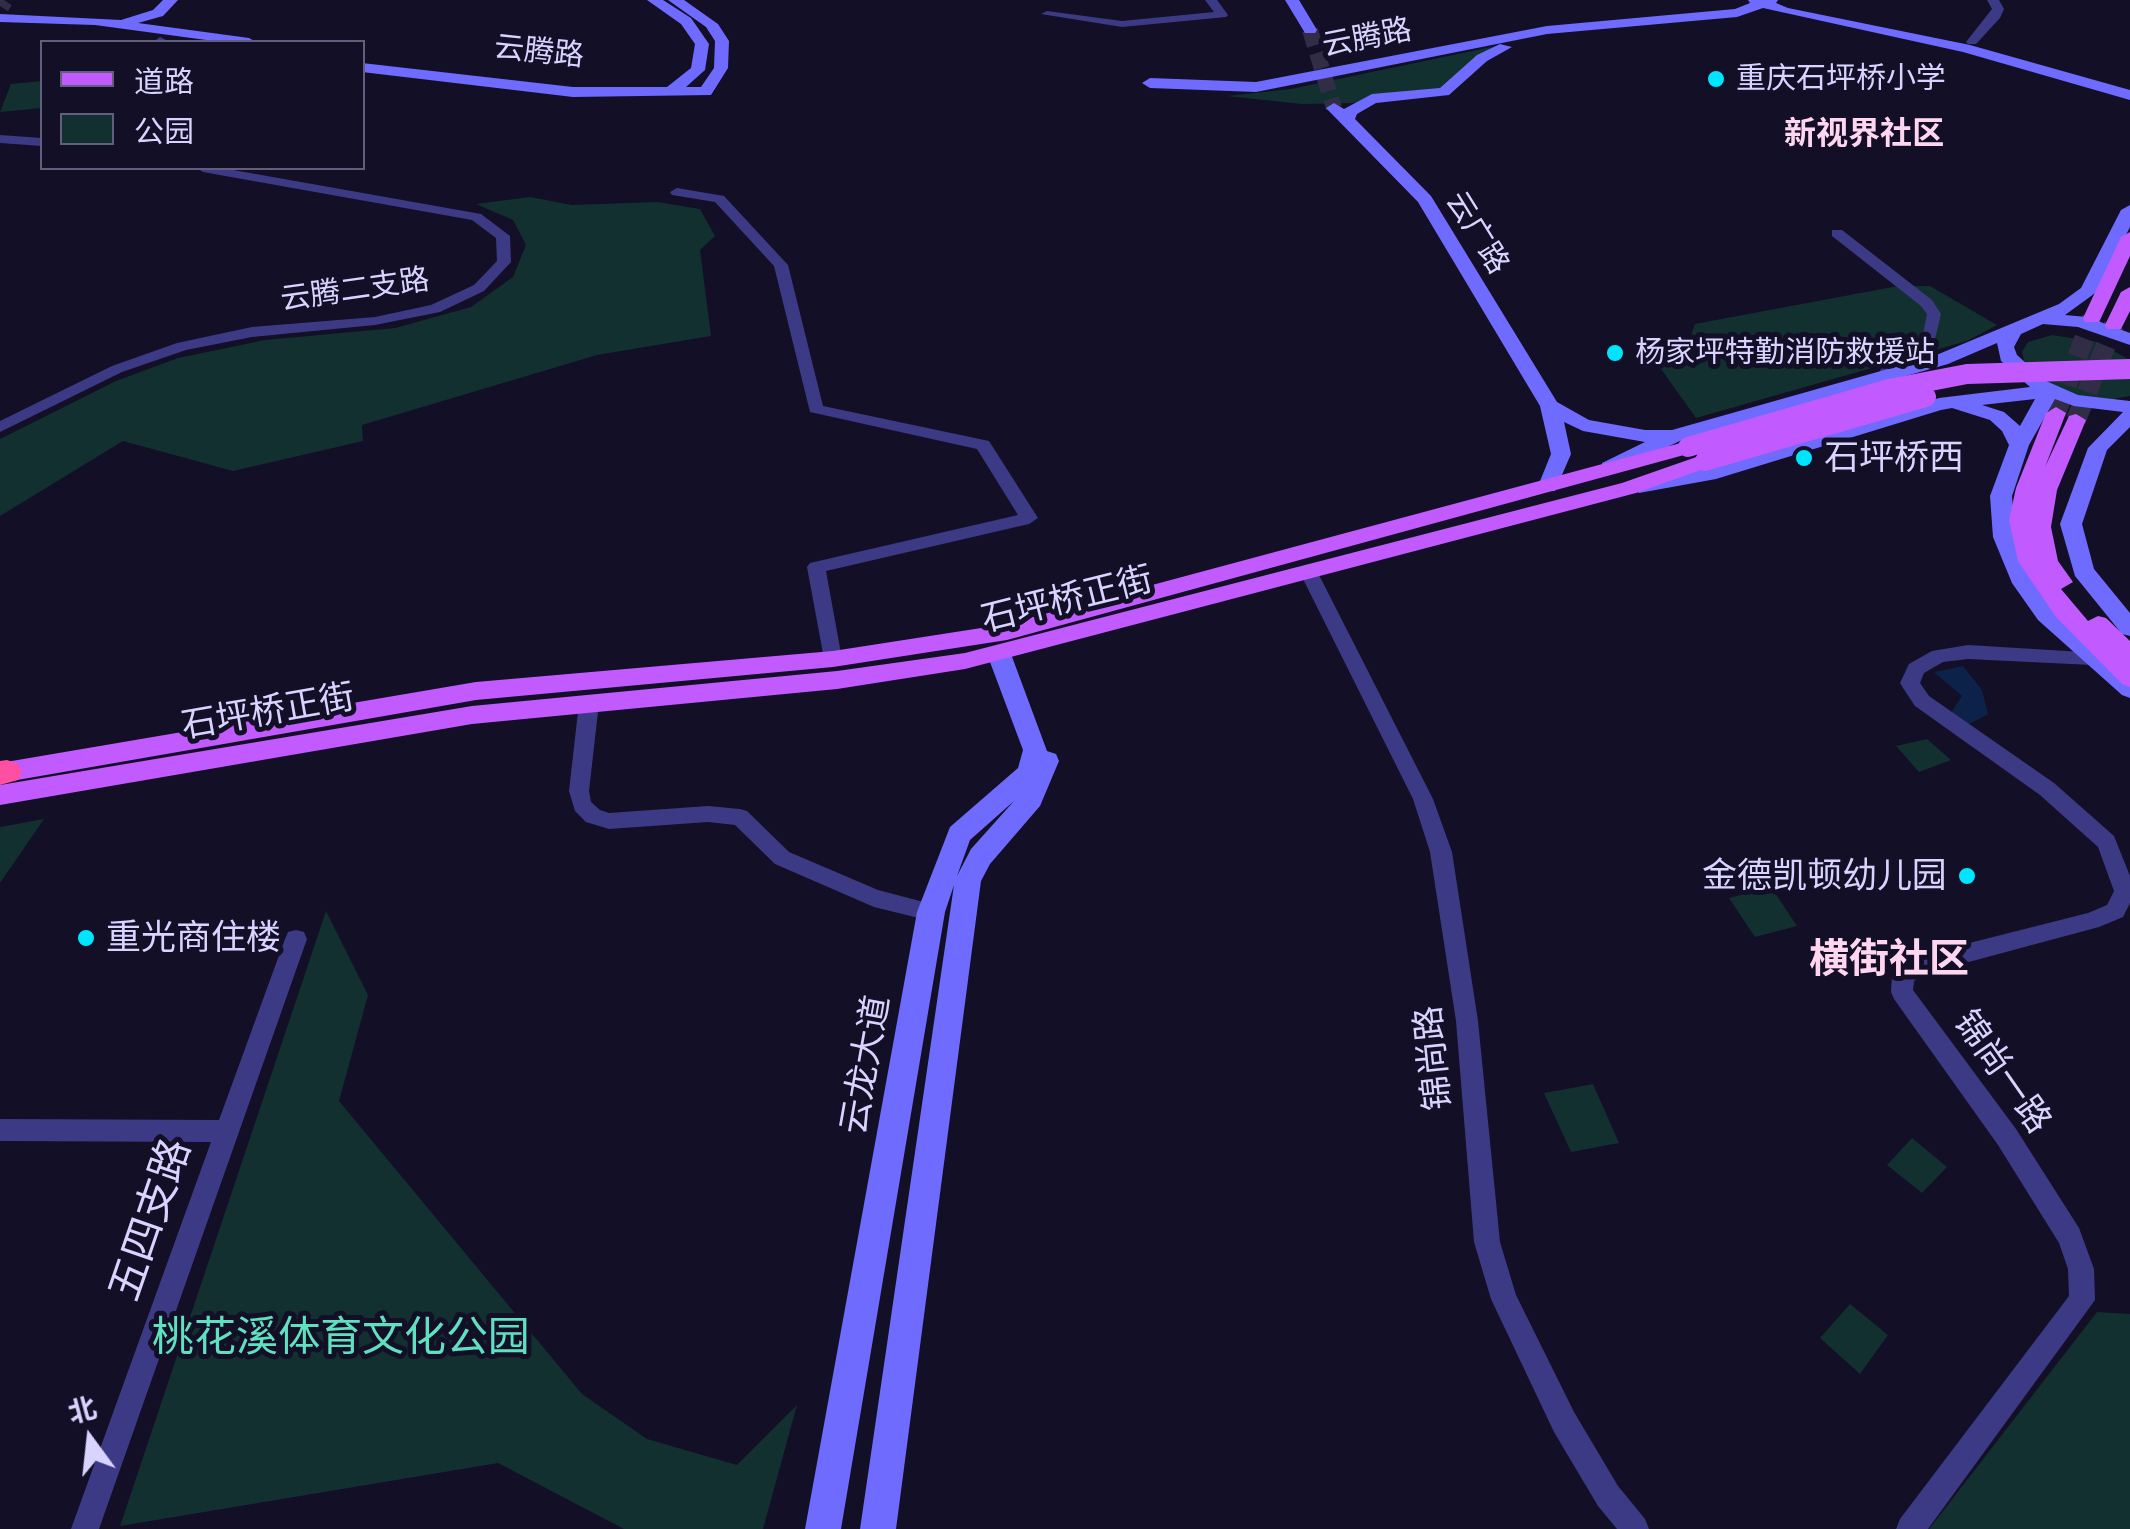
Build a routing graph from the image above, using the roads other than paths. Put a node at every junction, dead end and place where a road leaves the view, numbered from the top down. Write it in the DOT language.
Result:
graph roads {
  1 [pos="171,0"];
  2 [pos="186,0"];
  3 [pos="654,0"];
  4 [pos="675,0"];
  5 [pos="1212,0"];
  6 [pos="1292,0"];
  7 [pos="1993,0"];
  8 [pos="1766,1"];
  9 [pos="1047,14"];
  10 [pos="95,21"];
  11 [pos="0,22"];
  12 [pos="1310,30"];
  13 [pos="1548,30"];
  14 [pos="169,39"];
  15 [pos="196,40"];
  16 [pos="1972,42"];
  17 [pos="365,58"];
  18 [pos="365,67"];
  19 [pos="1150,83"];
  20 [pos="674,90"];
  21 [pos="2130,92"];
  22 [pos="0,139"];
  23 [pos="40,142"];
  24 [pos="214,170"];
  25 [pos="677,192"];
  26 [pos="2130,210"];
  27 [pos="1837,233"];
  28 [pos="2130,237"];
  29 [pos="2130,292"];
  30 [pos="2092,318"];
  31 [pos="2033,322"];
  32 [pos="2114,325"];
  33 [pos="2012,332"];
  34 [pos="2130,339"];
  35 [pos="2130,368"];
  36 [pos="1886,376"];
  37 [pos="2130,382"];
  38 [pos="2049,390"];
  39 [pos="1940,404"];
  40 [pos="1550,406"];
  41 [pos="2130,407"];
  42 [pos="2130,416"];
  43 [pos="1583,425"];
  44 [pos="0,426"];
  45 [pos="1560,439"];
  46 [pos="2018,445"];
  47 [pos="1690,448"];
  48 [pos="1548,486"];
  49 [pos="1629,488"];
  50 [pos="1309,573"];
  51 [pos="2130,628"];
  52 [pos="1006,653"];
  53 [pos="2130,655"];
  54 [pos="2092,658"];
  55 [pos="833,659"];
  56 [pos="2130,678"];
  57 [pos="2130,689"];
  58 [pos="590,703"];
  59 [pos="2,778"];
  60 [pos="931,912"];
  61 [pos="296,939"];
  62 [pos="0,1130"];
  63 [pos="225,1131"];
  64 [pos="84,1529"];
  65 [pos="823,1529"];
  66 [pos="878,1529"];
  67 [pos="1635,1529"];
  68 [pos="1910,1529"];
  1 -- 10 [label="street"];
  1 -- 14 [label="street"];
  2 -- 14 [label="street"];
  3 -- 20 [label="street"];
  4 -- 20 [label="street, 云腾路"];
  5 -- 9 [label="street"];
  6 -- 12 [label="street"];
  7 -- 16 [label="street"];
  8 -- 13 [label="street, 云腾路"];
  8 -- 16 [label="street"];
  8 -- 21 [label="street"];
  10 -- 11 [label="street"];
  10 -- 14 [label="street"];
  11 -- 14 [label="street"];
  13 -- 19 [label="street, 云腾路"];
  13 -- 40 [label="street, 云广路"];
  14 -- 15 [label="street"];
  16 -- 21 [label="street"];
  17 -- 20 [label="street, 云腾路"];
  18 -- 20 [label="street, 云腾路"];
  22 -- 23 [label="street"];
  24 -- 44 [label="street, 云腾二支路"];
  25 -- 55 [label="street"];
  26 -- 31 [label="street"];
  27 -- 36 [label="street"];
  28 -- 30 [label="main road"];
  29 -- 32 [label="main road"];
  31 -- 33 [label="street"];
  31 -- 34 [label="street"];
  33 -- 36 [label="street"];
  33 -- 38 [label="street"];
  35 -- 47 [label="main road, 石坪桥正街, bridge"];
  36 -- 47 [label="street"];
  37 -- 47 [label="main road, 石坪桥正街, bridge"];
  38 -- 39 [label="street"];
  38 -- 41 [label="street"];
  38 -- 46 [label="street"];
  39 -- 46 [label="street"];
  39 -- 49 [label="street"];
  40 -- 43 [label="street"];
  40 -- 45 [label="street"];
  42 -- 51 [label="street"];
  43 -- 45 [label="street"];
  43 -- 47 [label="street"];
  45 -- 48 [label="street"];
  46 -- 54 [label="street"];
  47 -- 48 [label="main road, 石坪桥正街"];
  47 -- 49 [label="main road, 石坪桥正街"];
  48 -- 55 [label="main road, 石坪桥正街"];
  49 -- 50 [label="main road, 石坪桥正街"];
  50 -- 52 [label="main road, 石坪桥正街"];
  50 -- 67 [label="street, 锦尚路"];
  52 -- 58 [label="main road, 石坪桥正街"];
  52 -- 60 [label="street, 云龙大道"];
  52 -- 66 [label="street, 云龙大道"];
  53 -- 56 [label="main road"];
  54 -- 57 [label="street"];
  54 -- 68 [label="street, 锦尚一路"];
  55 -- 59 [label="main road, 石坪桥正街"];
  58 -- 59 [label="main road, 石坪桥正街"];
  58 -- 60 [label="street"];
  60 -- 65 [label="street, 云龙大道"];
  61 -- 63 [label="street, 五四支路"];
  62 -- 63 [label="street"];
  63 -- 64 [label="street, 五四支路"];
}
